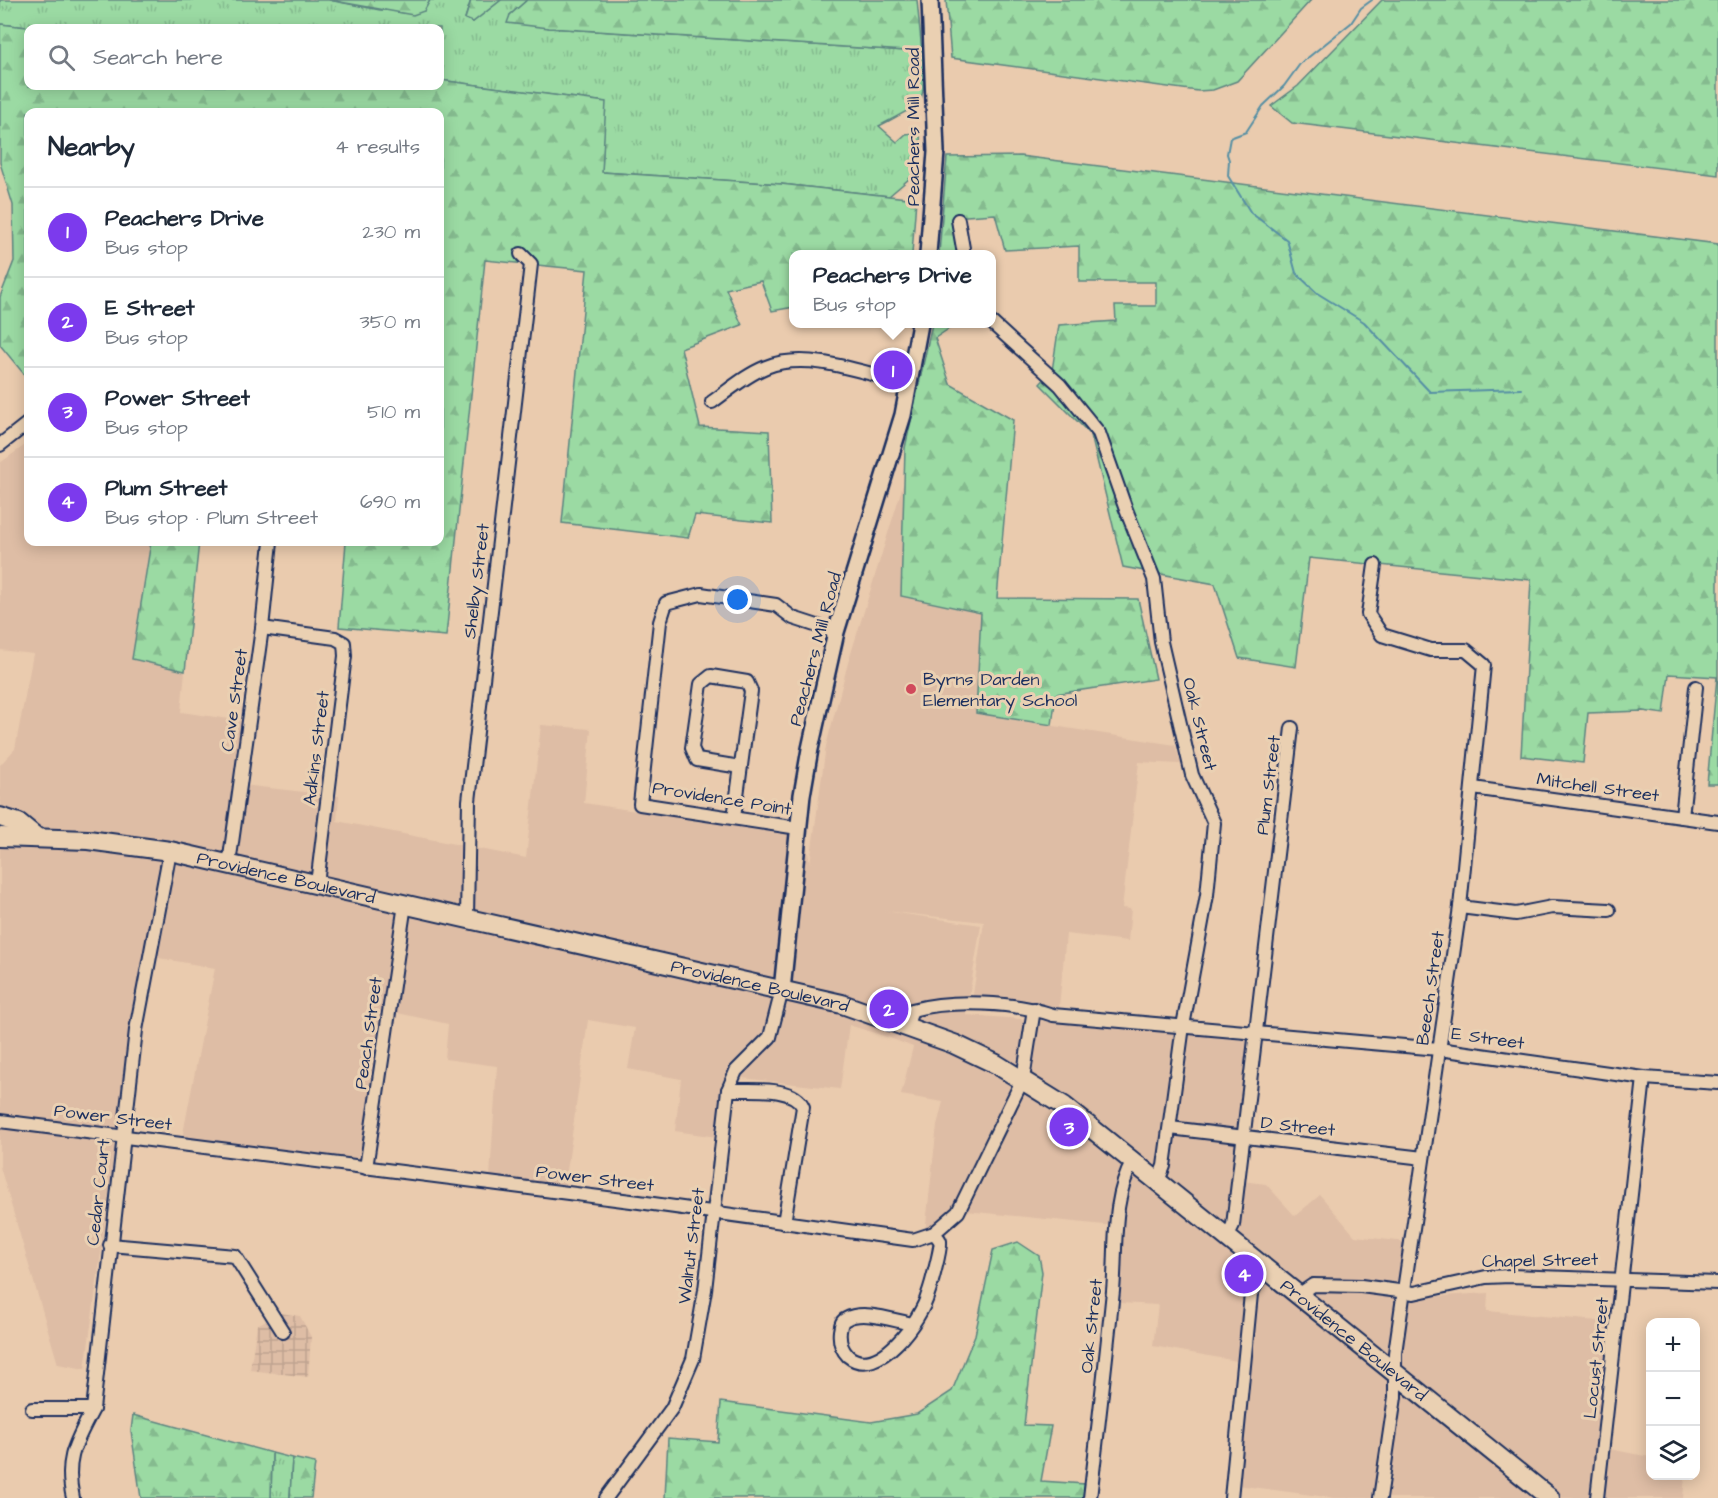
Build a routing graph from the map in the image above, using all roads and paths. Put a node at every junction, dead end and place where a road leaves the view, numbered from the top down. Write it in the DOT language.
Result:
graph roads {
  1 [pos="930,0"];
  2 [pos="958,220"];
  3 [pos="928,250"];
  4 [pos="963,250"];
  5 [pos="521,254"];
  6 [pos="996,327"];
  7 [pos="919,328"];
  8 [pos="909,384"];
  9 [pos="712,402"];
  10 [pos="24,426"];
  11 [pos="0,445"];
  12 [pos="271,546"];
  13 [pos="1375,565"];
  14 [pos="262,628"];
  15 [pos="836,632"];
  16 [pos="1696,687"];
  17 [pos="1292,728"];
  18 [pos="741,767"];
  19 [pos="1473,788"];
  20 [pos="0,817"];
  21 [pos="1682,817"];
  22 [pos="734,818"];
  23 [pos="1718,822"];
  24 [pos="798,828"];
  25 [pos="0,837"];
  26 [pos="36,837"];
  27 [pos="170,851"];
  28 [pos="229,864"];
  29 [pos="317,884"];
  30 [pos="405,904"];
  31 [pos="1460,907"];
  32 [pos="1609,910"];
  33 [pos="467,917"];
  34 [pos="782,990"];
  35 [pos="1034,1009"];
  36 [pos="907,1025"];
  37 [pos="1183,1026"];
  38 [pos="1257,1032"];
  39 [pos="1438,1050"];
  40 [pos="1644,1078"];
  41 [pos="1023,1079"];
  42 [pos="1718,1083"];
  43 [pos="728,1090"];
  44 [pos="0,1121"];
  45 [pos="1170,1128"];
  46 [pos="122,1136"];
  47 [pos="1244,1138"];
  48 [pos="1423,1158"];
  49 [pos="1133,1161"];
  50 [pos="366,1168"];
  51 [pos="1158,1181"];
  52 [pos="714,1212"];
  53 [pos="784,1223"];
  54 [pos="934,1233"];
  55 [pos="1227,1237"];
  56 [pos="110,1245"];
  57 [pos="1264,1269"];
  58 [pos="1622,1278"];
  59 [pos="1718,1282"];
  60 [pos="1404,1290"];
  61 [pos="1297,1296"];
  62 [pos="914,1324"];
  63 [pos="283,1332"];
  64 [pos="1394,1372"];
  65 [pos="32,1409"];
  66 [pos="93,1409"];
  67 [pos="73,1498"];
  68 [pos="606,1498"];
  69 [pos="1090,1498"];
  70 [pos="1231,1498"];
  71 [pos="1380,1498"];
  72 [pos="1550,1498"];
  73 [pos="1597,1498"];
  1 -- 3 [label="main road, Peachers Mill Road"];
  2 -- 4 [label="street"];
  5 -- 33 [label="street, Shelby Street"];
  6 -- 37 [label="street, Oak Street"];
  7 -- 8 [label="main road, Peachers Mill Road"];
  8 -- 9 [label="street"];
  8 -- 15 [label="main road, Peachers Mill Road"];
  10 -- 11 [label="street"];
  12 -- 14 [label="street, Cave Street"];
  13 -- 19 [label="street, Beech Street"];
  14 -- 28 [label="street, Cave Street"];
  14 -- 29 [label="street, Adkins Street"];
  15 -- 22 [label="street, Providence Point"];
  15 -- 24 [label="main road, Peachers Mill Road"];
  16 -- 21 [label="street"];
  17 -- 38 [label="street, Plum Street"];
  18 -- 18 [label="street"];
  18 -- 22 [label="street"];
  19 -- 21 [label="street, Mitchell Street"];
  19 -- 31 [label="street, Beech Street"];
  20 -- 26 [label="highway"];
  21 -- 23 [label="street, Mitchell Street"];
  22 -- 24 [label="street, Providence Point"];
  24 -- 34 [label="main road, Peachers Mill Road"];
  25 -- 26 [label="highway, Providence Boulevard"];
  26 -- 27 [label="highway, Providence Boulevard"];
  27 -- 28 [label="highway, Providence Boulevard"];
  27 -- 46 [label="street, Cedar Court"];
  28 -- 29 [label="highway, Providence Boulevard"];
  29 -- 30 [label="highway, Providence Boulevard"];
  30 -- 33 [label="highway, Providence Boulevard"];
  30 -- 50 [label="street, Peach Street"];
  31 -- 32 [label="street"];
  31 -- 39 [label="street, Beech Street"];
  33 -- 34 [label="highway, Providence Boulevard"];
  34 -- 36 [label="highway, Providence Boulevard"];
  34 -- 43 [label="street, Walnut Street"];
  35 -- 36 [label="street, E Street"];
  35 -- 37 [label="street, E Street"];
  35 -- 41 [label="street, Power Street"];
  36 -- 41 [label="highway, Providence Boulevard"];
  37 -- 38 [label="street, E Street"];
  37 -- 45 [label="street, Oak Street"];
  38 -- 39 [label="street, E Street"];
  38 -- 47 [label="street, Plum Street"];
  39 -- 40 [label="street, E Street"];
  39 -- 48 [label="street, Beech Street"];
  40 -- 42 [label="street, E Street"];
  40 -- 58 [label="street, Locust Street"];
  41 -- 49 [label="highway, Providence Boulevard"];
  41 -- 54 [label="street, Power Street"];
  43 -- 52 [label="street, Walnut Street"];
  43 -- 53 [label="street"];
  44 -- 46 [label="street, Power Street"];
  45 -- 47 [label="street, D Street"];
  45 -- 51 [label="street, Oak Street"];
  46 -- 50 [label="street, Power Street"];
  46 -- 56 [label="street, Cedar Court"];
  47 -- 48 [label="street, D Street"];
  47 -- 55 [label="street, Plum Street"];
  48 -- 60 [label="street, Beech Street"];
  49 -- 51 [label="highway, Providence Boulevard"];
  49 -- 69 [label="street, Oak Street"];
  50 -- 52 [label="street, Power Street"];
  51 -- 55 [label="highway, Providence Boulevard"];
  52 -- 53 [label="street, Power Street"];
  52 -- 68 [label="street, Walnut Street"];
  53 -- 54 [label="street, Power Street"];
  54 -- 62 [label="street"];
  55 -- 57 [label="highway, Providence Boulevard"];
  56 -- 63 [label="street"];
  56 -- 66 [label="street, Cedar Court"];
  57 -- 61 [label="highway, Providence Boulevard"];
  57 -- 70 [label="street"];
  58 -- 59 [label="street, Chapel Street"];
  58 -- 60 [label="street, Chapel Street"];
  58 -- 73 [label="street, Locust Street"];
  60 -- 61 [label="street, Chapel Street"];
  60 -- 64 [label="street, Beech Street"];
  61 -- 64 [label="highway, Providence Boulevard"];
  62 -- 62 [label="street"];
  64 -- 71 [label="street, Beech Street"];
  64 -- 72 [label="highway, Providence Boulevard"];
  65 -- 66 [label="street"];
  66 -- 67 [label="street, Cedar Court"];
}
